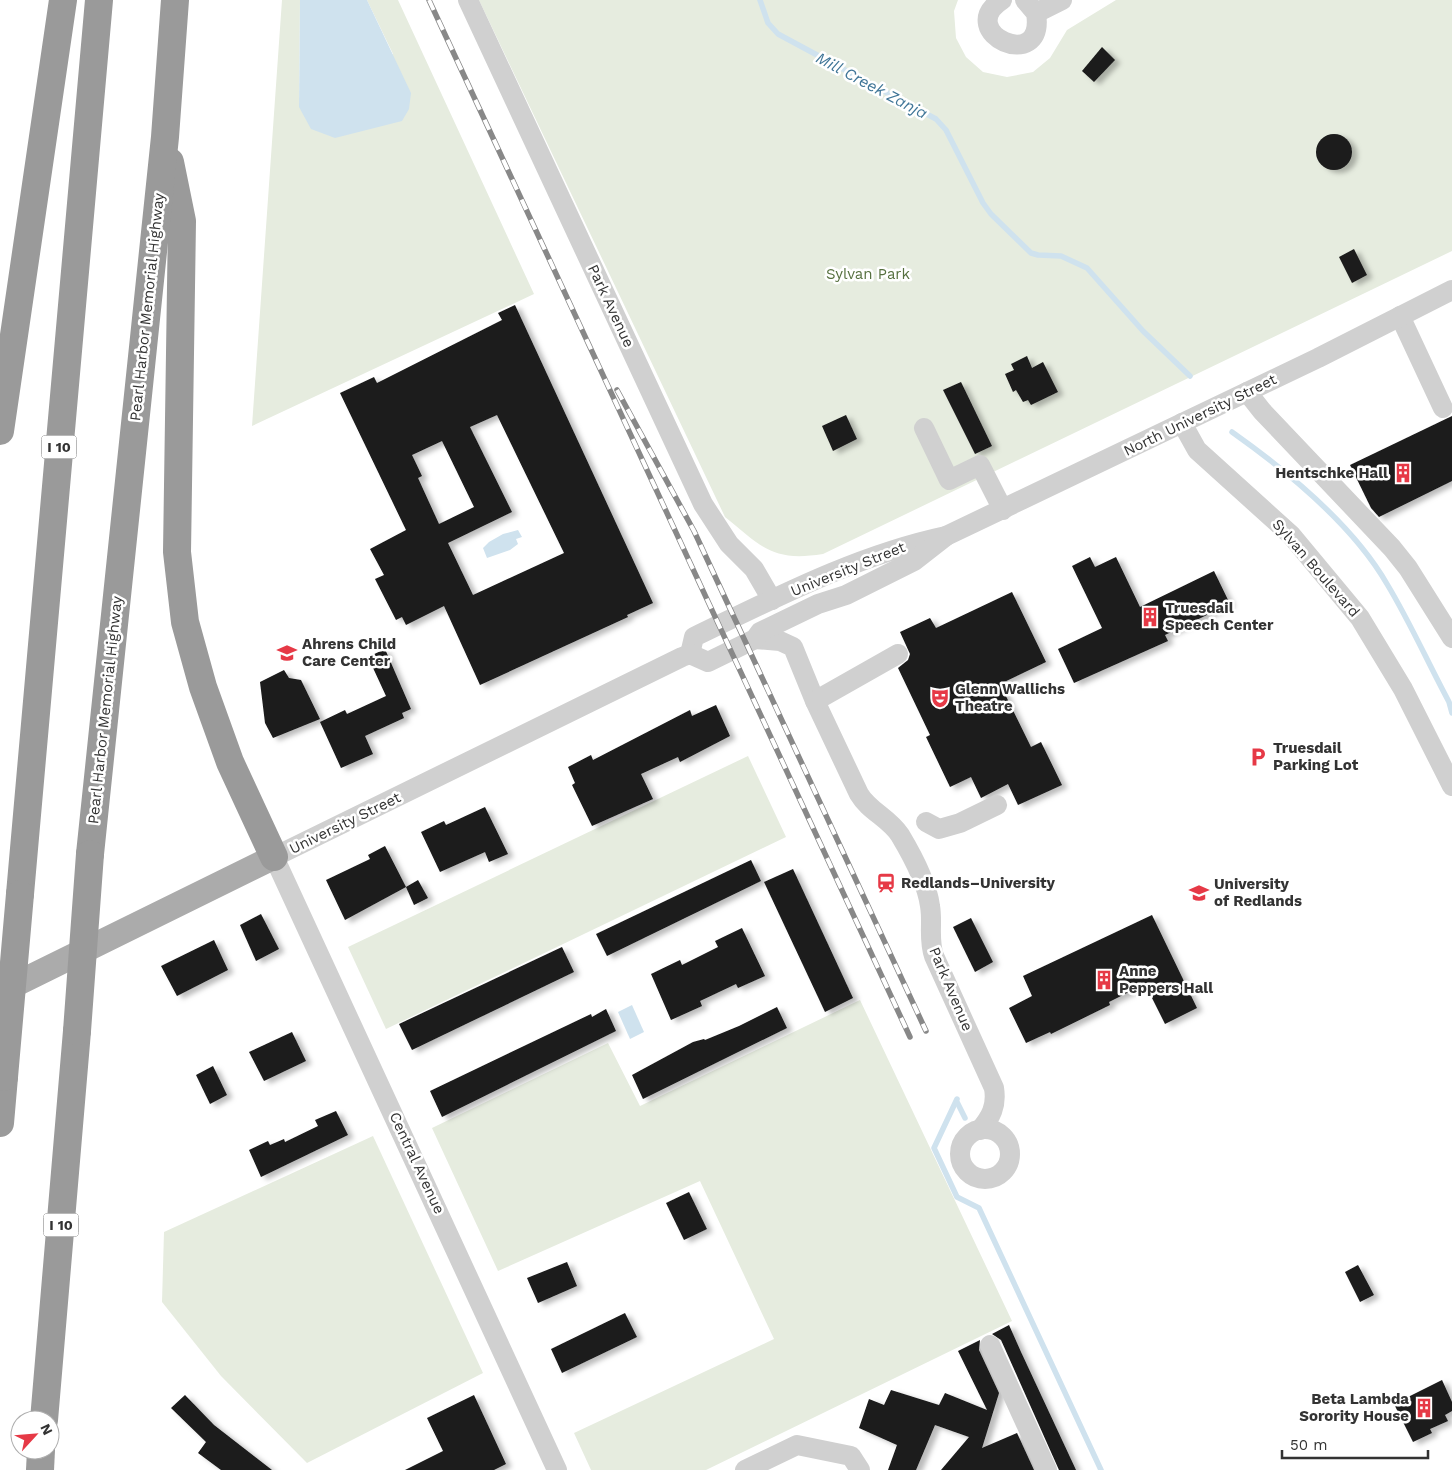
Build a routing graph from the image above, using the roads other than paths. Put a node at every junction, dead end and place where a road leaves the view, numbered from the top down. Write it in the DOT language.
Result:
graph roads {
  1 [pos="63,0"];
  2 [pos="99,0"];
  3 [pos="175,0"];
  4 [pos="468,0"];
  5 [pos="1062,0"];
  6 [pos="997,1"];
  7 [pos="1030,7"];
  8 [pos="165,137"];
  9 [pos="1452,290"];
  10 [pos="1400,316"];
  11 [pos="1247,392"];
  12 [pos="1443,408"];
  13 [pos="1182,423"];
  14 [pos="924,428"];
  15 [pos="0,431"];
  16 [pos="1003,510"];
  17 [pos="946,536"];
  18 [pos="772,600"];
  19 [pos="1452,638"];
  20 [pos="755,639"];
  21 [pos="690,654"];
  22 [pos="898,654"];
  23 [pos="815,701"];
  24 [pos="1452,786"];
  25 [pos="997,805"];
  26 [pos="926,822"];
  27 [pos="274,857"];
  28 [pos="0,992"];
  29 [pos="0,1123"];
  30 [pos="980,1130"];
  31 [pos="990,1345"];
  32 [pos="45,1410"];
  33 [pos="557,1470"];
  34 [pos="745,1470"];
  35 [pos="860,1470"];
  36 [pos="1047,1470"];
  1 -- 15 [label="highway"];
  2 -- 29 [label="highway, I 10, bridge"];
  3 -- 8 [label="highway, Pearl Harbor Memorial Highway / I 10"];
  4 -- 18 [label="street, Park Avenue"];
  5 -- 7 [label="street"];
  6 -- 7 [label="street"];
  8 -- 27 [label="highway"];
  8 -- 32 [label="highway, Pearl Harbor Memorial Highway / I 10, bridge"];
  9 -- 10 [label="street, North University Street"];
  10 -- 11 [label="street, North University Street"];
  10 -- 12 [label="street"];
  11 -- 13 [label="street, North University Street"];
  11 -- 19 [label="street"];
  13 -- 16 [label="street, North University Street"];
  13 -- 24 [label="street, Sylvan Boulevard"];
  14 -- 16 [label="street"];
  16 -- 17 [label="street, North University Street"];
  17 -- 18 [label="street, University Street"];
  17 -- 20 [label="street, University Street"];
  18 -- 21 [label="street, University Street"];
  20 -- 21 [label="street, University Street"];
  20 -- 23 [label="street, Park Avenue"];
  21 -- 27 [label="street, University Street"];
  22 -- 23 [label="street"];
  23 -- 30 [label="street, Park Avenue"];
  25 -- 26 [label="street"];
  27 -- 28 [label="main road, University Street"];
  27 -- 33 [label="street, Central Avenue"];
  31 -- 36 [label="street"];
  34 -- 35 [label="street"];
}
